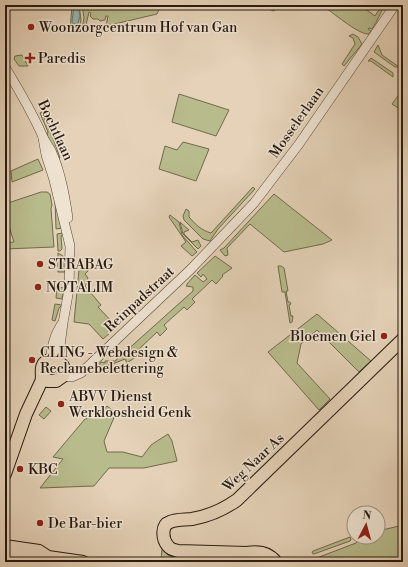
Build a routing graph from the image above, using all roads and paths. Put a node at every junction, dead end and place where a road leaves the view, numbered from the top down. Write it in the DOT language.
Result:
graph roads {
  1 [pos="394,5"];
  2 [pos="5,67"];
  3 [pos="43,138"];
  4 [pos="68,234"];
  5 [pos="211,249"];
  6 [pos="403,339"];
  7 [pos="59,367"];
  8 [pos="47,379"];
  9 [pos="5,474"];
  10 [pos="5,546"];
  11 [pos="247,553"];
  12 [pos="5,555"];
  13 [pos="52,562"];
  14 [pos="83,562"];
  15 [pos="270,562"];
  16 [pos="276,562"];
  1 -- 5 [label="street, Mosselerlaan"];
  2 -- 3 [label="street, Bochtlaan"];
  3 -- 4 [label="street, Bochtlaan"];
  3 -- 4 [label="street, Bochtlaan"];
  4 -- 7 [label="street, Bochtlaan"];
  5 -- 7 [label="street, Reinpadstraat"];
  6 -- 11 [label="main road, Weg Naar As"];
  7 -- 8 [label="main road"];
  7 -- 8 [label="main road, Bochtlaan"];
  8 -- 9 [label="main road, Bochtlaan"];
  10 -- 14 [label="main road"];
  11 -- 15 [label="main road, Weg Naar As"];
  11 -- 16 [label="main road, Weg Naar As"];
  12 -- 13 [label="main road"];
}
